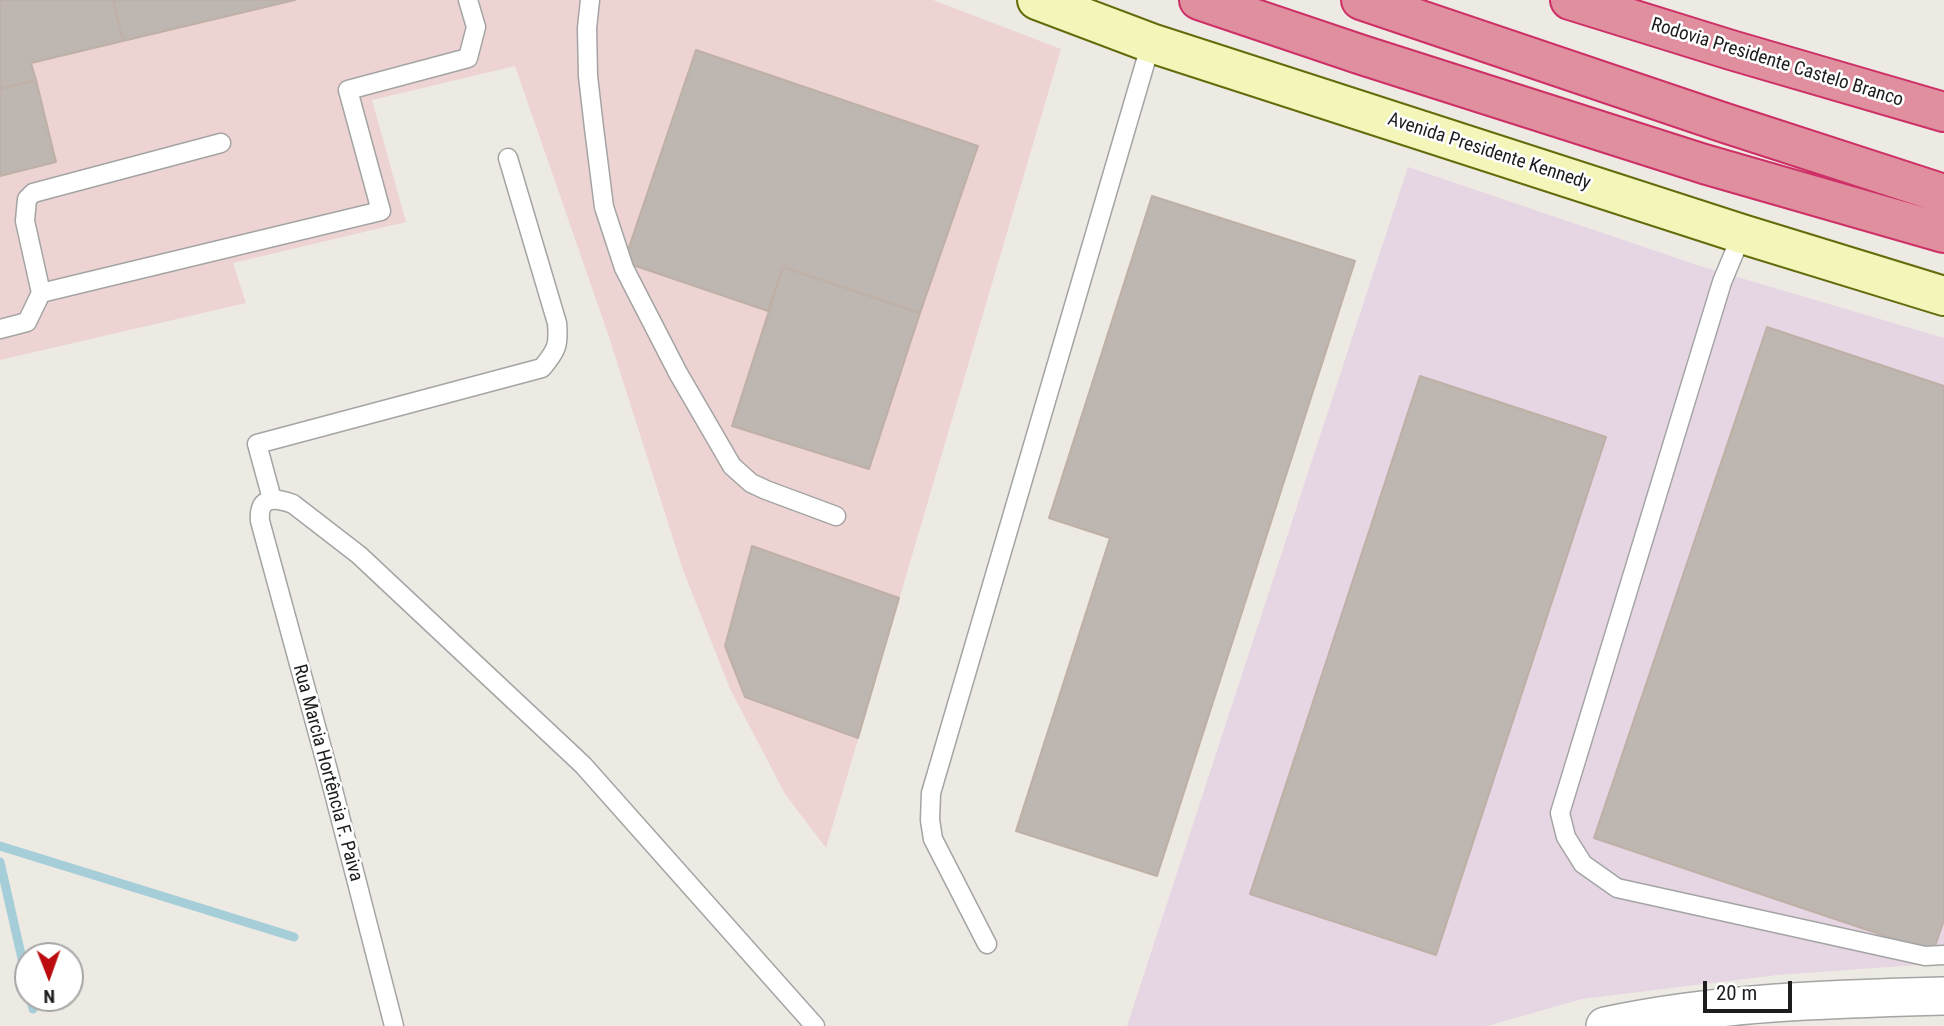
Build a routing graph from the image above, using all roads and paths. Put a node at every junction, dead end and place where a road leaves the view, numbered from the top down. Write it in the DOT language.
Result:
graph roads {
  1 [pos="468,0"];
  2 [pos="590,0"];
  3 [pos="1037,0"];
  4 [pos="1199,0"];
  5 [pos="1361,0"];
  6 [pos="1570,0"];
  7 [pos="1151,43"];
  8 [pos="1944,112"];
  9 [pos="221,143"];
  10 [pos="508,158"];
  11 [pos="1944,194"];
  12 [pos="1944,233"];
  13 [pos="1742,234"];
  14 [pos="41,293"];
  15 [pos="1944,296"];
  16 [pos="0,329"];
  17 [pos="272,499"];
  18 [pos="836,516"];
  19 [pos="987,944"];
  20 [pos="1944,954"];
  21 [pos="1944,996"];
  22 [pos="394,1026"];
  23 [pos="815,1026"];
  24 [pos="1605,1026"];
  1 -- 14 [label="lane"];
  2 -- 18 [label="lane"];
  3 -- 7 [label="main road, Avenida Presidente Kennedy"];
  4 -- 12 [label="highway"];
  5 -- 11 [label="highway"];
  6 -- 8 [label="highway, Rodovia Presidente Castelo Branco"];
  7 -- 13 [label="main road, Avenida Presidente Kennedy"];
  7 -- 19 [label="lane"];
  9 -- 14 [label="lane"];
  10 -- 17 [label="lane"];
  13 -- 15 [label="main road, Avenida Presidente Kennedy"];
  13 -- 20 [label="lane"];
  14 -- 16 [label="lane"];
  17 -- 22 [label="lane, Rua Marcia Hortência F. Paiva"];
  17 -- 23 [label="lane"];
  21 -- 24 [label="street"];
}
